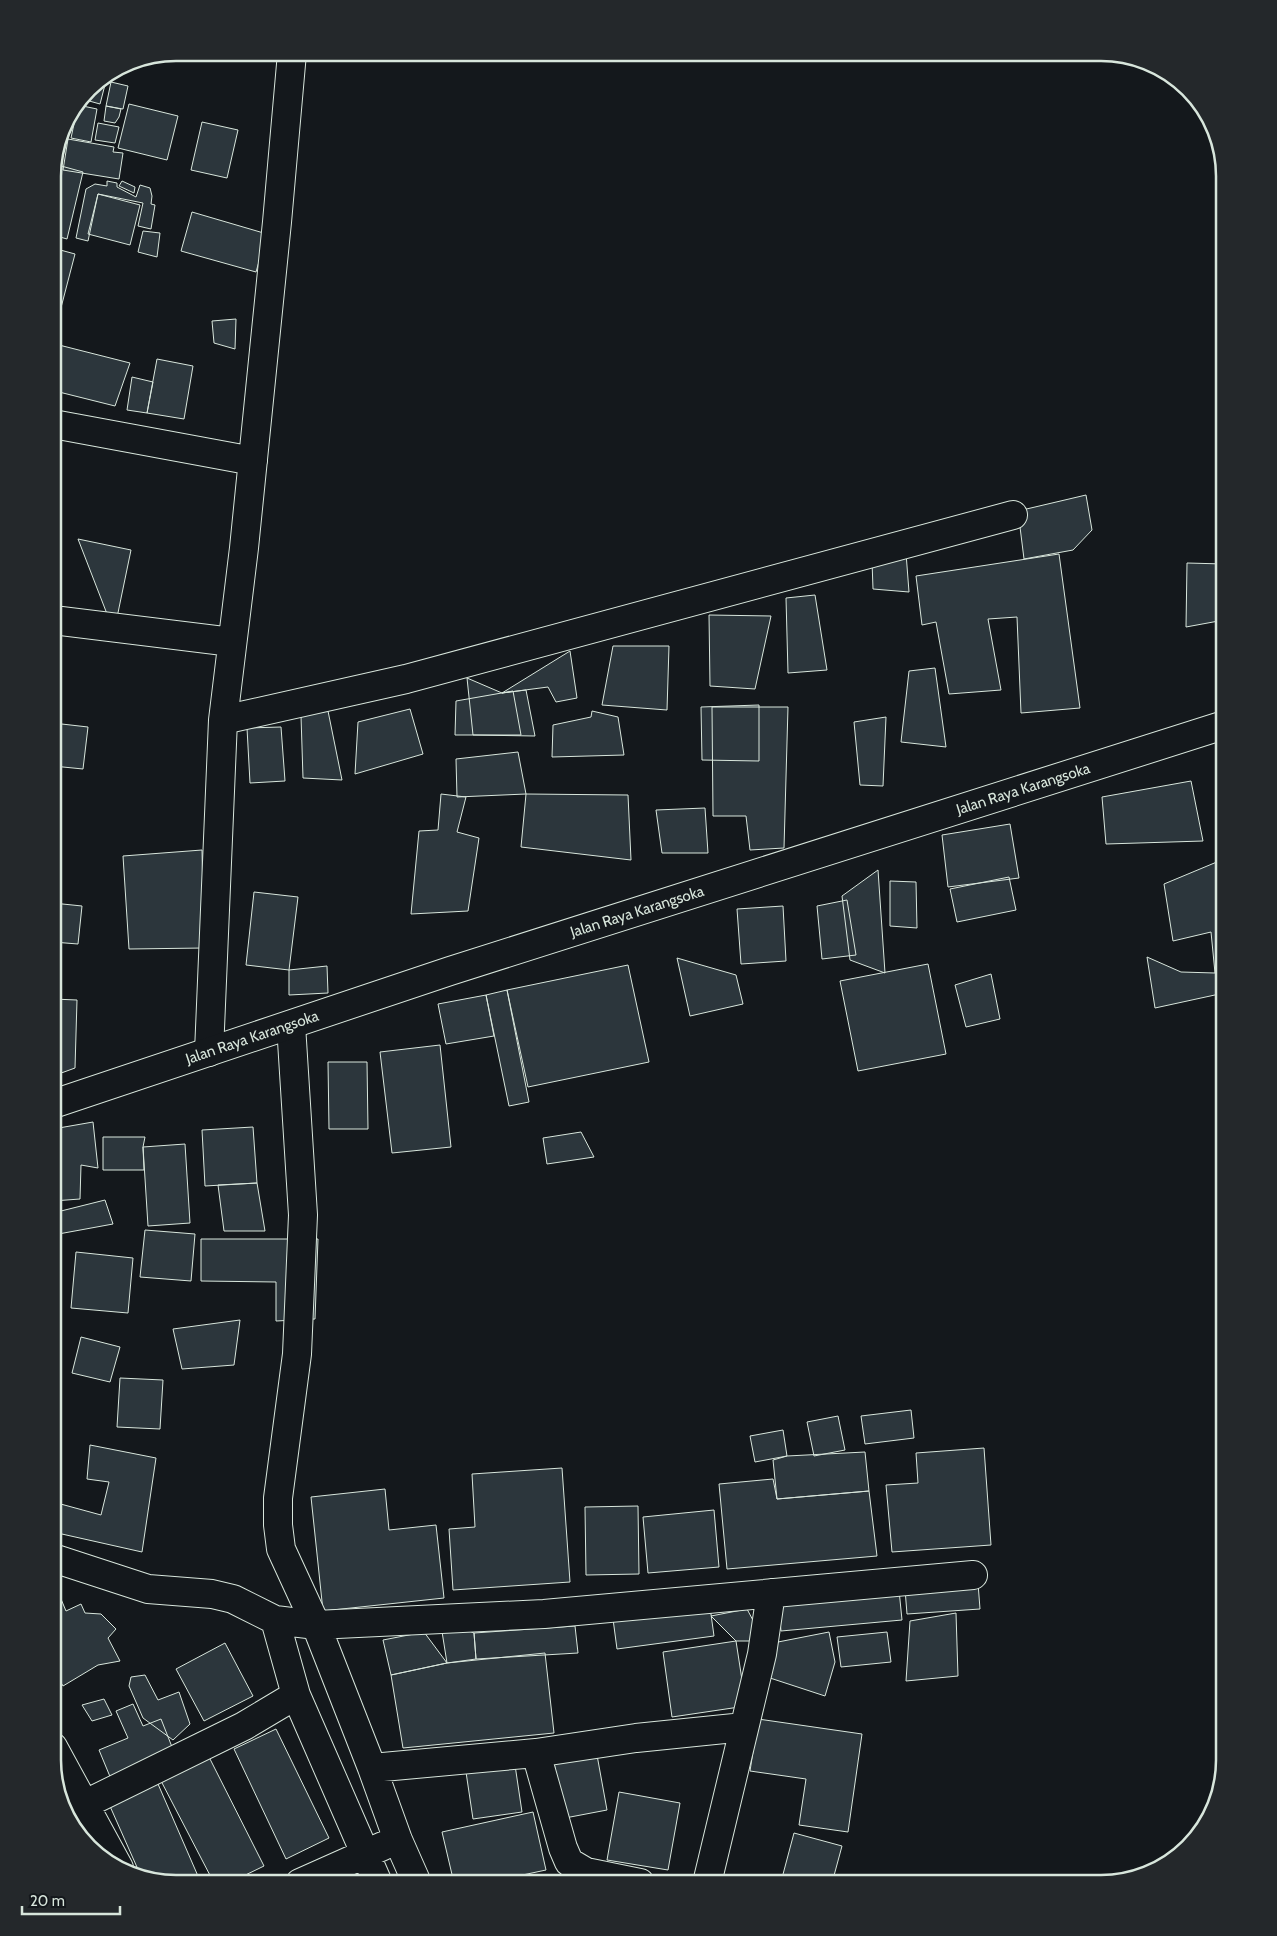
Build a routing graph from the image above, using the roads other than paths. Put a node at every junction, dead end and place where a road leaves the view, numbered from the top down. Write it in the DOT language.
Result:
graph roads {
  1 [pos="291,61"];
  2 [pos="61,425"];
  3 [pos="253,461"];
  4 [pos="1013,515"];
  5 [pos="61,621"];
  6 [pos="232,642"];
  7 [pos="223,720"];
  8 [pos="1216,728"];
  9 [pos="291,1024"];
  10 [pos="209,1052"];
  11 [pos="61,1101"];
  12 [pos="61,1561"];
  13 [pos="973,1575"];
  14 [pos="771,1593"];
  15 [pos="274,1620"];
  16 [pos="316,1626"];
  17 [pos="296,1696"];
  18 [pos="744,1727"];
  19 [pos="536,1752"];
  20 [pos="372,1768"];
  21 [pos="62,1772"];
  22 [pos="76,1808"];
  23 [pos="398,1840"];
  24 [pos="107,1852"];
  25 [pos="365,1852"];
  26 [pos="317,1875"];
  27 [pos="375,1875"];
  28 [pos="413,1875"];
  29 [pos="601,1875"];
  30 [pos="709,1875"];
  1 -- 3 [label="street"];
  2 -- 3 [label="street"];
  3 -- 6 [label="street"];
  4 -- 7 [label="street"];
  5 -- 6 [label="street"];
  6 -- 7 [label="street"];
  7 -- 10 [label="street"];
  8 -- 9 [label="street, Jalan Raya Karangsoka"];
  9 -- 10 [label="street, Jalan Raya Karangsoka"];
  9 -- 16 [label="street"];
  10 -- 11 [label="street, Jalan Raya Karangsoka"];
  12 -- 15 [label="street"];
  13 -- 14 [label="street"];
  14 -- 16 [label="street"];
  14 -- 18 [label="street"];
  15 -- 16 [label="street"];
  15 -- 17 [label="street"];
  16 -- 20 [label="street"];
  17 -- 22 [label="street"];
  17 -- 25 [label="street"];
  18 -- 19 [label="street"];
  18 -- 30 [label="street"];
  19 -- 20 [label="street"];
  19 -- 29 [label="street"];
  20 -- 23 [label="street"];
  21 -- 22 [label="street"];
  22 -- 24 [label="street"];
  23 -- 25 [label="street"];
  23 -- 28 [label="street"];
  25 -- 26 [label="street"];
  25 -- 27 [label="street"];
}
